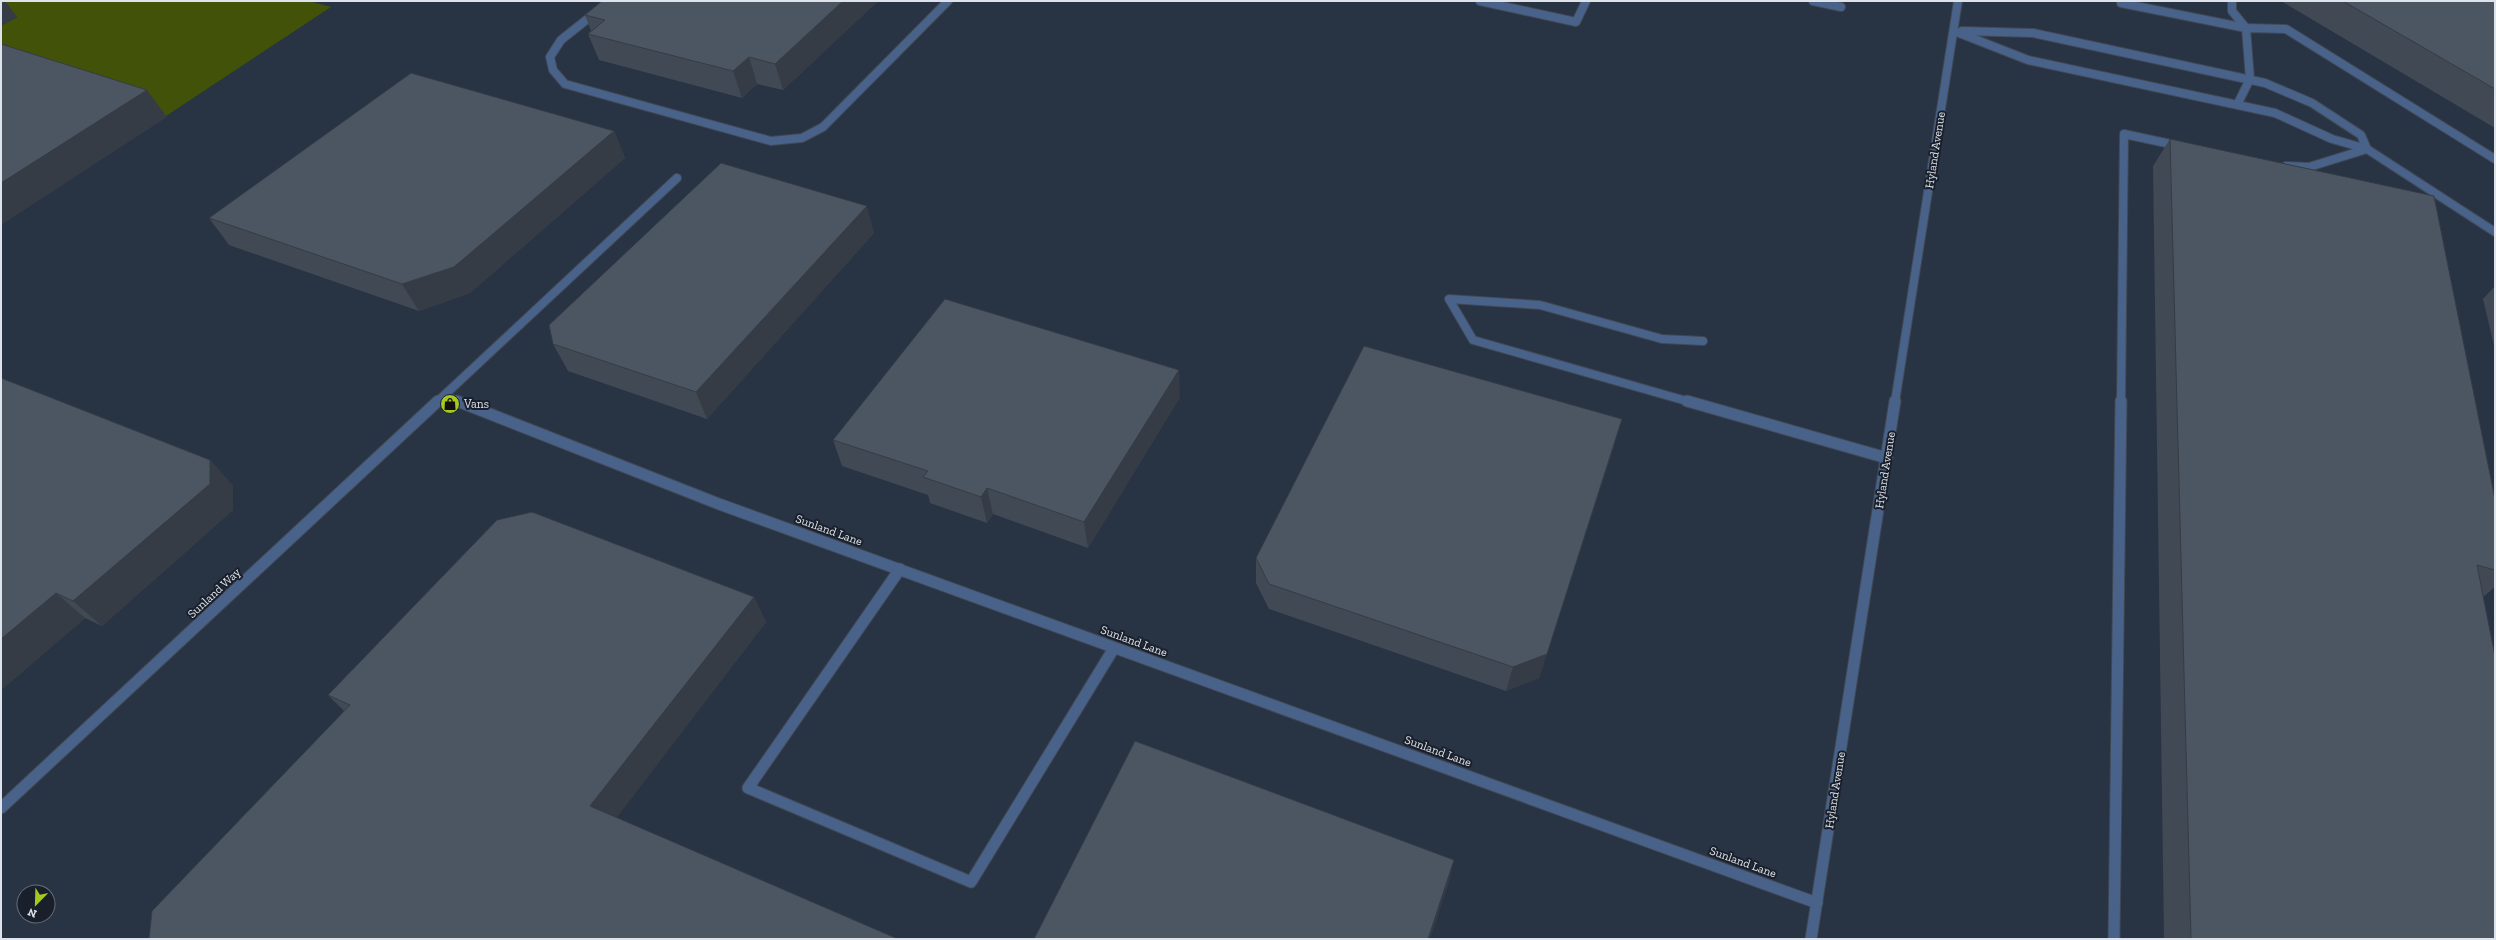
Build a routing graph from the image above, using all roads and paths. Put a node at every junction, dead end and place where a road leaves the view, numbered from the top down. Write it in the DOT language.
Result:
graph roads {
  1 [pos="610,1"];
  2 [pos="948,1"];
  3 [pos="1480,1"];
  4 [pos="1586,1"];
  5 [pos="1813,1"];
  6 [pos="1958,1"];
  7 [pos="2122,1"];
  8 [pos="2232,1"];
  9 [pos="1841,8"];
  10 [pos="2246,28"];
  11 [pos="1954,31"];
  12 [pos="2250,79"];
  13 [pos="2238,103"];
  14 [pos="2193,149"];
  15 [pos="2366,149"];
  16 [pos="2495,159"];
  17 [pos="2279,166"];
  18 [pos="677,178"];
  19 [pos="2495,232"];
  20 [pos="1702,341"];
  21 [pos="444,396"];
  22 [pos="1887,458"];
  23 [pos="900,569"];
  24 [pos="1114,648"];
  25 [pos="1,808"];
  26 [pos="1817,903"];
  27 [pos="1812,939"];
  28 [pos="2114,939"];
  1 -- 2 [label="street"];
  3 -- 4 [label="street"];
  5 -- 9 [label="street"];
  6 -- 11 [label="street, Hyland Avenue"];
  7 -- 10 [label="street"];
  8 -- 10 [label="street"];
  10 -- 12 [label="street"];
  10 -- 16 [label="street"];
  11 -- 12 [label="street"];
  11 -- 13 [label="street"];
  11 -- 22 [label="street, Hyland Avenue"];
  12 -- 13 [label="street"];
  12 -- 15 [label="street"];
  13 -- 15 [label="street"];
  14 -- 28 [label="street"];
  15 -- 17 [label="street"];
  15 -- 19 [label="street"];
  18 -- 21 [label="street, Sunland Way"];
  20 -- 22 [label="street"];
  21 -- 23 [label="street, Sunland Lane"];
  21 -- 25 [label="street, Sunland Way"];
  22 -- 26 [label="street, Hyland Avenue"];
  23 -- 24 [label="street, Sunland Lane"];
  23 -- 24 [label="street"];
  24 -- 26 [label="street, Sunland Lane"];
  26 -- 27 [label="street, Hyland Avenue"];
}
